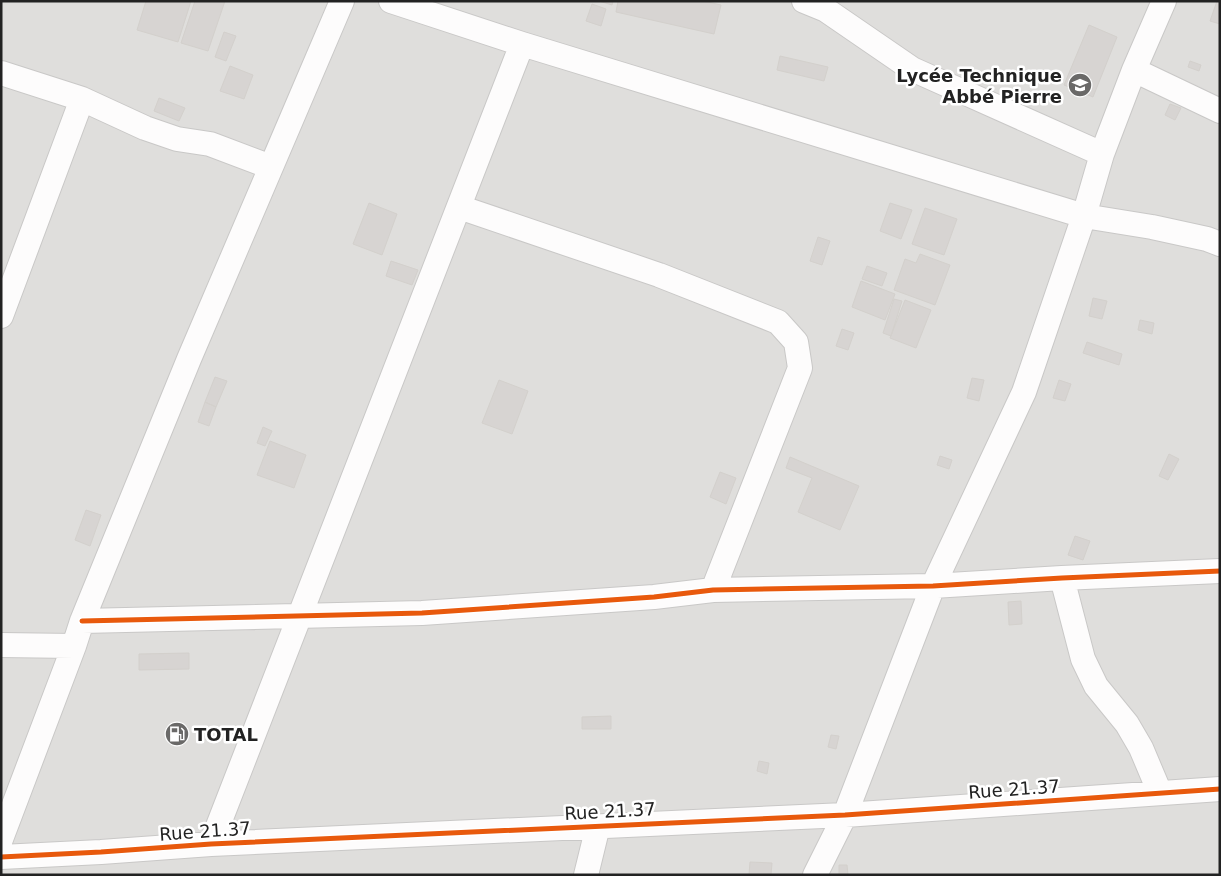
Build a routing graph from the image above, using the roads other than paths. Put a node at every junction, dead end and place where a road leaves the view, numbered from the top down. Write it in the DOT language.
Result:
graph roads {
  1 [pos="342,1"];
  2 [pos="392,1"];
  3 [pos="804,1"];
  4 [pos="1164,1"];
  5 [pos="522,44"];
  6 [pos="1134,70"];
  7 [pos="1,73"];
  8 [pos="82,99"];
  9 [pos="1220,111"];
  10 [pos="1102,154"];
  11 [pos="270,167"];
  12 [pos="458,207"];
  13 [pos="1084,216"];
  14 [pos="1220,244"];
  15 [pos="1,316"];
  16 [pos="1220,571"];
  17 [pos="1062,578"];
  18 [pos="933,586"];
  19 [pos="713,590"];
  20 [pos="300,616"];
  21 [pos="82,621"];
  22 [pos="1,645"];
  23 [pos="74,646"];
  24 [pos="1220,789"];
  25 [pos="1160,793"];
  26 [pos="845,815"];
  27 [pos="598,826"];
  28 [pos="1,839"];
  29 [pos="212,844"];
  30 [pos="1,857"];
  31 [pos="586,875"];
  32 [pos="815,875"];
  1 -- 11 [label="street"];
  2 -- 5 [label="street"];
  3 -- 10 [label="street"];
  4 -- 6 [label="street"];
  5 -- 12 [label="street"];
  5 -- 13 [label="street"];
  6 -- 9 [label="street"];
  6 -- 10 [label="street"];
  7 -- 8 [label="street"];
  8 -- 11 [label="street"];
  8 -- 15 [label="street"];
  10 -- 13 [label="street"];
  11 -- 21 [label="street"];
  12 -- 19 [label="street"];
  12 -- 20 [label="street"];
  13 -- 14 [label="street"];
  13 -- 18 [label="street"];
  16 -- 17 [label="street"];
  17 -- 18 [label="street"];
  17 -- 25 [label="street"];
  18 -- 19 [label="street"];
  18 -- 26 [label="street"];
  19 -- 20 [label="street"];
  20 -- 21 [label="street"];
  20 -- 29 [label="street"];
  21 -- 23 [label="street"];
  22 -- 23 [label="street"];
  23 -- 28 [label="street"];
  24 -- 25 [label="street, Rue 21.37"];
  25 -- 26 [label="street, Rue 21.37"];
  26 -- 27 [label="street, Rue 21.37"];
  26 -- 32 [label="street"];
  27 -- 29 [label="street, Rue 21.37"];
  27 -- 31 [label="street"];
  29 -- 30 [label="street, Rue 21.37"];
}
